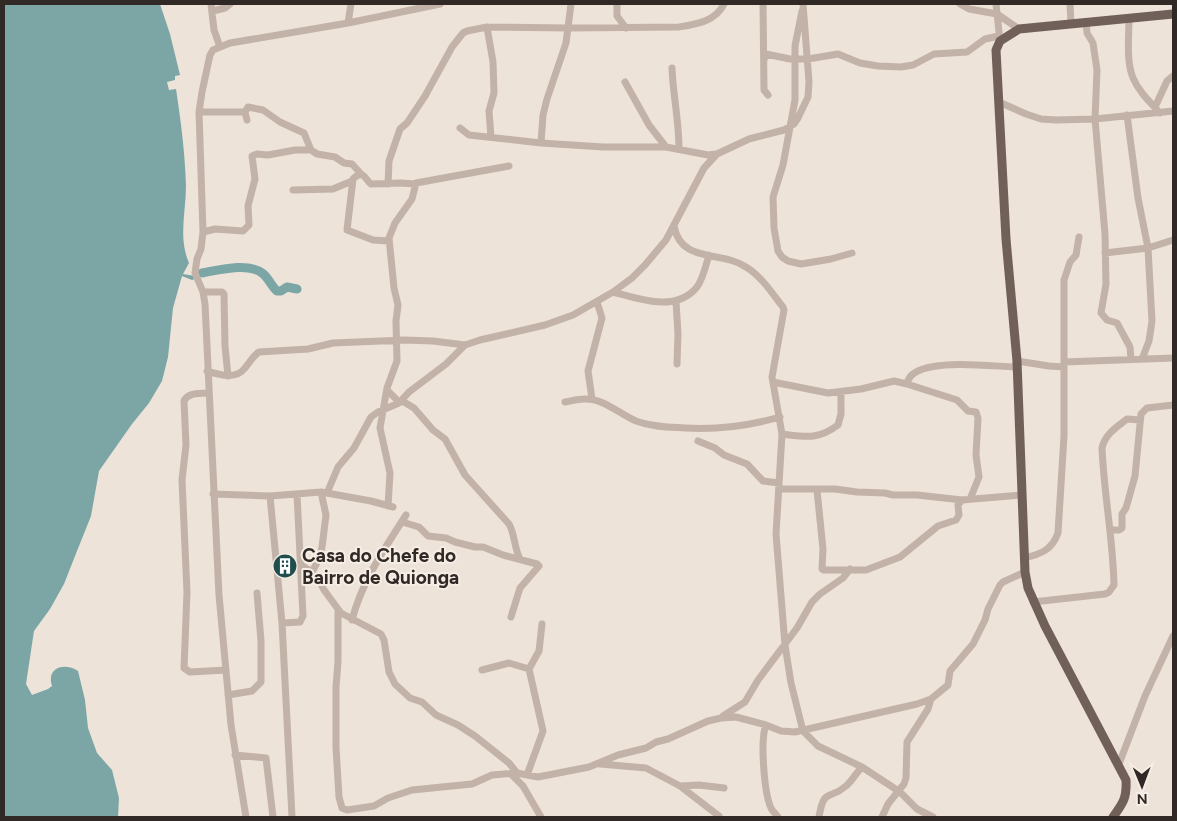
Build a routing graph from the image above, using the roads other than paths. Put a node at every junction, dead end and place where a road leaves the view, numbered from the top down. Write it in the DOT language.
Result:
graph roads {
  1 [pos="230,4"];
  2 [pos="351,4"];
  3 [pos="440,4"];
  4 [pos="571,4"];
  5 [pos="617,4"];
  6 [pos="724,4"];
  7 [pos="764,4"];
  8 [pos="803,4"];
  9 [pos="960,4"];
  10 [pos="996,4"];
  11 [pos="1070,4"];
  12 [pos="212,7"];
  13 [pos="997,14"];
  14 [pos="1173,14"];
  15 [pos="1128,18"];
  16 [pos="1086,22"];
  17 [pos="348,23"];
  18 [pos="1071,24"];
  19 [pos="487,27"];
  20 [pos="569,28"];
  21 [pos="626,28"];
  22 [pos="1020,29"];
  23 [pos="1000,39"];
  24 [pos="220,47"];
  25 [pos="794,59"];
  26 [pos="808,59"];
  27 [pos="764,60"];
  28 [pos="672,68"];
  29 [pos="1173,76"];
  30 [pos="625,82"];
  31 [pos="768,95"];
  32 [pos="999,102"];
  33 [pos="1157,110"];
  34 [pos="1173,111"];
  35 [pos="199,112"];
  36 [pos="1127,115"];
  37 [pos="1095,119"];
  38 [pos="790,127"];
  39 [pos="460,128"];
  40 [pos="490,137"];
  41 [pos="541,143"];
  42 [pos="666,147"];
  43 [pos="679,148"];
  44 [pos="311,150"];
  45 [pos="717,154"];
  46 [pos="509,166"];
  47 [pos="362,175"];
  48 [pos="352,181"];
  49 [pos="388,184"];
  50 [pos="415,184"];
  51 [pos="293,190"];
  52 [pos="674,226"];
  53 [pos="203,232"];
  54 [pos="1079,237"];
  55 [pos="1173,240"];
  56 [pos="389,241"];
  57 [pos="1148,248"];
  58 [pos="852,253"];
  59 [pos="1105,254"];
  60 [pos="709,255"];
  61 [pos="204,292"];
  62 [pos="613,292"];
  63 [pos="676,301"];
  64 [pos="597,302"];
  65 [pos="398,341"];
  66 [pos="465,346"];
  67 [pos="1142,358"];
  68 [pos="1173,358"];
  69 [pos="1131,359"];
  70 [pos="1017,362"];
  71 [pos="677,364"];
  72 [pos="1064,364"];
  73 [pos="207,370"];
  74 [pos="228,376"];
  75 [pos="773,382"];
  76 [pos="907,384"];
  77 [pos="387,390"];
  78 [pos="208,393"];
  79 [pos="841,393"];
  80 [pos="592,399"];
  81 [pos="400,402"];
  82 [pos="565,402"];
  83 [pos="1173,405"];
  84 [pos="383,410"];
  85 [pos="780,417"];
  86 [pos="1140,420"];
  87 [pos="782,434"];
  88 [pos="698,441"];
  89 [pos="779,486"];
  90 [pos="816,490"];
  91 [pos="324,492"];
  92 [pos="214,494"];
  93 [pos="296,494"];
  94 [pos="270,496"];
  95 [pos="1022,496"];
  96 [pos="970,499"];
  97 [pos="962,500"];
  98 [pos="406,515"];
  99 [pos="402,522"];
  100 [pos="1111,530"];
  101 [pos="1024,558"];
  102 [pos="520,559"];
  103 [pos="302,564"];
  104 [pos="850,569"];
  105 [pos="312,572"];
  106 [pos="1025,572"];
  107 [pos="257,593"];
  108 [pos="1033,602"];
  109 [pos="338,610"];
  110 [pos="511,617"];
  111 [pos="352,620"];
  112 [pos="282,624"];
  113 [pos="542,624"];
  114 [pos="1173,636"];
  115 [pos="785,645"];
  116 [pos="529,669"];
  117 [pos="226,670"];
  118 [pos="482,670"];
  119 [pos="228,694"];
  120 [pos="930,699"];
  121 [pos="721,718"];
  122 [pos="766,725"];
  123 [pos="803,731"];
  124 [pos="235,755"];
  125 [pos="599,764"];
  126 [pos="1119,764"];
  127 [pos="862,767"];
  128 [pos="514,774"];
  129 [pos="527,775"];
  130 [pos="680,786"];
  131 [pos="724,788"];
  132 [pos="900,792"];
  133 [pos="719,816"];
  134 [pos="246,817"];
  135 [pos="273,817"];
  136 [pos="292,817"];
  137 [pos="541,817"];
  138 [pos="778,817"];
  139 [pos="819,817"];
  140 [pos="882,817"];
  141 [pos="934,817"];
  142 [pos="1113,817"];
  1 -- 12 [label="street"];
  2 -- 17 [label="street"];
  3 -- 17 [label="street"];
  4 -- 20 [label="street"];
  5 -- 21 [label="street"];
  6 -- 21 [label="street"];
  7 -- 27 [label="street"];
  8 -- 25 [label="street"];
  8 -- 26 [label="street"];
  9 -- 13 [label="street"];
  10 -- 13 [label="street"];
  11 -- 18 [label="street"];
  12 -- 24 [label="street"];
  13 -- 22 [label="street"];
  13 -- 23 [label="street"];
  14 -- 15 [label="main road"];
  15 -- 16 [label="main road"];
  15 -- 33 [label="street"];
  16 -- 18 [label="main road"];
  16 -- 37 [label="street"];
  17 -- 24 [label="street"];
  18 -- 22 [label="main road"];
  19 -- 20 [label="street"];
  19 -- 40 [label="street"];
  19 -- 49 [label="street"];
  20 -- 21 [label="street"];
  20 -- 41 [label="street"];
  22 -- 23 [label="main road"];
  23 -- 26 [label="street"];
  23 -- 32 [label="main road"];
  24 -- 35 [label="street"];
  25 -- 26 [label="street"];
  25 -- 27 [label="street"];
  25 -- 38 [label="street"];
  26 -- 38 [label="street"];
  27 -- 31 [label="street"];
  28 -- 43 [label="street"];
  29 -- 33 [label="street"];
  30 -- 42 [label="street"];
  32 -- 37 [label="street"];
  32 -- 70 [label="main road"];
  33 -- 34 [label="street"];
  33 -- 36 [label="street"];
  35 -- 44 [label="street"];
  35 -- 53 [label="street"];
  36 -- 37 [label="street"];
  36 -- 57 [label="street"];
  37 -- 59 [label="street"];
  38 -- 45 [label="street"];
  38 -- 58 [label="street"];
  39 -- 40 [label="street"];
  40 -- 41 [label="street"];
  41 -- 42 [label="street"];
  42 -- 43 [label="street"];
  43 -- 45 [label="street"];
  44 -- 47 [label="street"];
  44 -- 53 [label="street"];
  45 -- 52 [label="street"];
  46 -- 50 [label="street"];
  47 -- 48 [label="street"];
  47 -- 49 [label="street"];
  48 -- 51 [label="street"];
  48 -- 56 [label="street"];
  49 -- 50 [label="street"];
  50 -- 56 [label="street"];
  52 -- 60 [label="street"];
  52 -- 62 [label="street"];
  53 -- 61 [label="street"];
  54 -- 72 [label="street"];
  55 -- 57 [label="street"];
  56 -- 65 [label="street"];
  57 -- 59 [label="street"];
  57 -- 67 [label="street"];
  59 -- 69 [label="street"];
  60 -- 63 [label="street"];
  60 -- 75 [label="street"];
  61 -- 73 [label="street"];
  61 -- 74 [label="street"];
  62 -- 63 [label="street"];
  62 -- 64 [label="street"];
  63 -- 71 [label="street"];
  64 -- 66 [label="street"];
  64 -- 80 [label="street"];
  65 -- 66 [label="street"];
  65 -- 74 [label="street"];
  65 -- 77 [label="street"];
  66 -- 81 [label="street"];
  67 -- 68 [label="street"];
  67 -- 69 [label="street"];
  69 -- 72 [label="street"];
  70 -- 72 [label="street"];
  70 -- 76 [label="street"];
  70 -- 95 [label="main road"];
  72 -- 101 [label="street"];
  73 -- 74 [label="street"];
  73 -- 78 [label="street"];
  75 -- 79 [label="street"];
  75 -- 85 [label="street"];
  76 -- 79 [label="street"];
  76 -- 96 [label="street"];
  77 -- 81 [label="street"];
  77 -- 84 [label="street"];
  78 -- 92 [label="street"];
  78 -- 117 [label="street"];
  79 -- 87 [label="street"];
  80 -- 82 [label="street"];
  80 -- 85 [label="street"];
  81 -- 84 [label="street"];
  81 -- 102 [label="street"];
  83 -- 86 [label="street"];
  84 -- 91 [label="street"];
  84 -- 91 [label="street"];
  85 -- 87 [label="street"];
  86 -- 100 [label="street"];
  86 -- 100 [label="street"];
  87 -- 89 [label="street"];
  88 -- 89 [label="street"];
  89 -- 90 [label="street"];
  89 -- 115 [label="street"];
  90 -- 97 [label="street"];
  90 -- 104 [label="street"];
  91 -- 93 [label="street"];
  91 -- 105 [label="street"];
  92 -- 94 [label="street"];
  92 -- 117 [label="street"];
  93 -- 94 [label="street"];
  93 -- 103 [label="street"];
  94 -- 112 [label="street"];
  95 -- 96 [label="street"];
  95 -- 101 [label="main road"];
  96 -- 97 [label="street"];
  97 -- 104 [label="street"];
  98 -- 99 [label="street"];
  99 -- 102 [label="street"];
  99 -- 111 [label="street"];
  100 -- 108 [label="street"];
  101 -- 106 [label="main road"];
  102 -- 110 [label="street"];
  103 -- 105 [label="street"];
  103 -- 112 [label="street"];
  104 -- 115 [label="street"];
  105 -- 109 [label="street"];
  106 -- 108 [label="main road"];
  106 -- 120 [label="street"];
  107 -- 119 [label="street"];
  108 -- 126 [label="main road"];
  109 -- 111 [label="street"];
  109 -- 128 [label="street"];
  111 -- 128 [label="street"];
  112 -- 136 [label="street"];
  113 -- 116 [label="street"];
  114 -- 126 [label="street"];
  115 -- 121 [label="street"];
  115 -- 123 [label="street"];
  116 -- 118 [label="street"];
  116 -- 129 [label="street"];
  117 -- 119 [label="street"];
  119 -- 124 [label="street"];
  120 -- 123 [label="street"];
  120 -- 132 [label="street"];
  121 -- 122 [label="street"];
  121 -- 125 [label="street"];
  122 -- 123 [label="street"];
  122 -- 138 [label="street"];
  123 -- 127 [label="street"];
  124 -- 134 [label="street"];
  124 -- 135 [label="street"];
  125 -- 129 [label="street"];
  125 -- 130 [label="street"];
  126 -- 142 [label="main road"];
  127 -- 132 [label="street"];
  127 -- 139 [label="street"];
  128 -- 129 [label="street"];
  128 -- 137 [label="street"];
  130 -- 131 [label="street"];
  130 -- 133 [label="street"];
  132 -- 140 [label="street"];
  132 -- 141 [label="street"];
}
